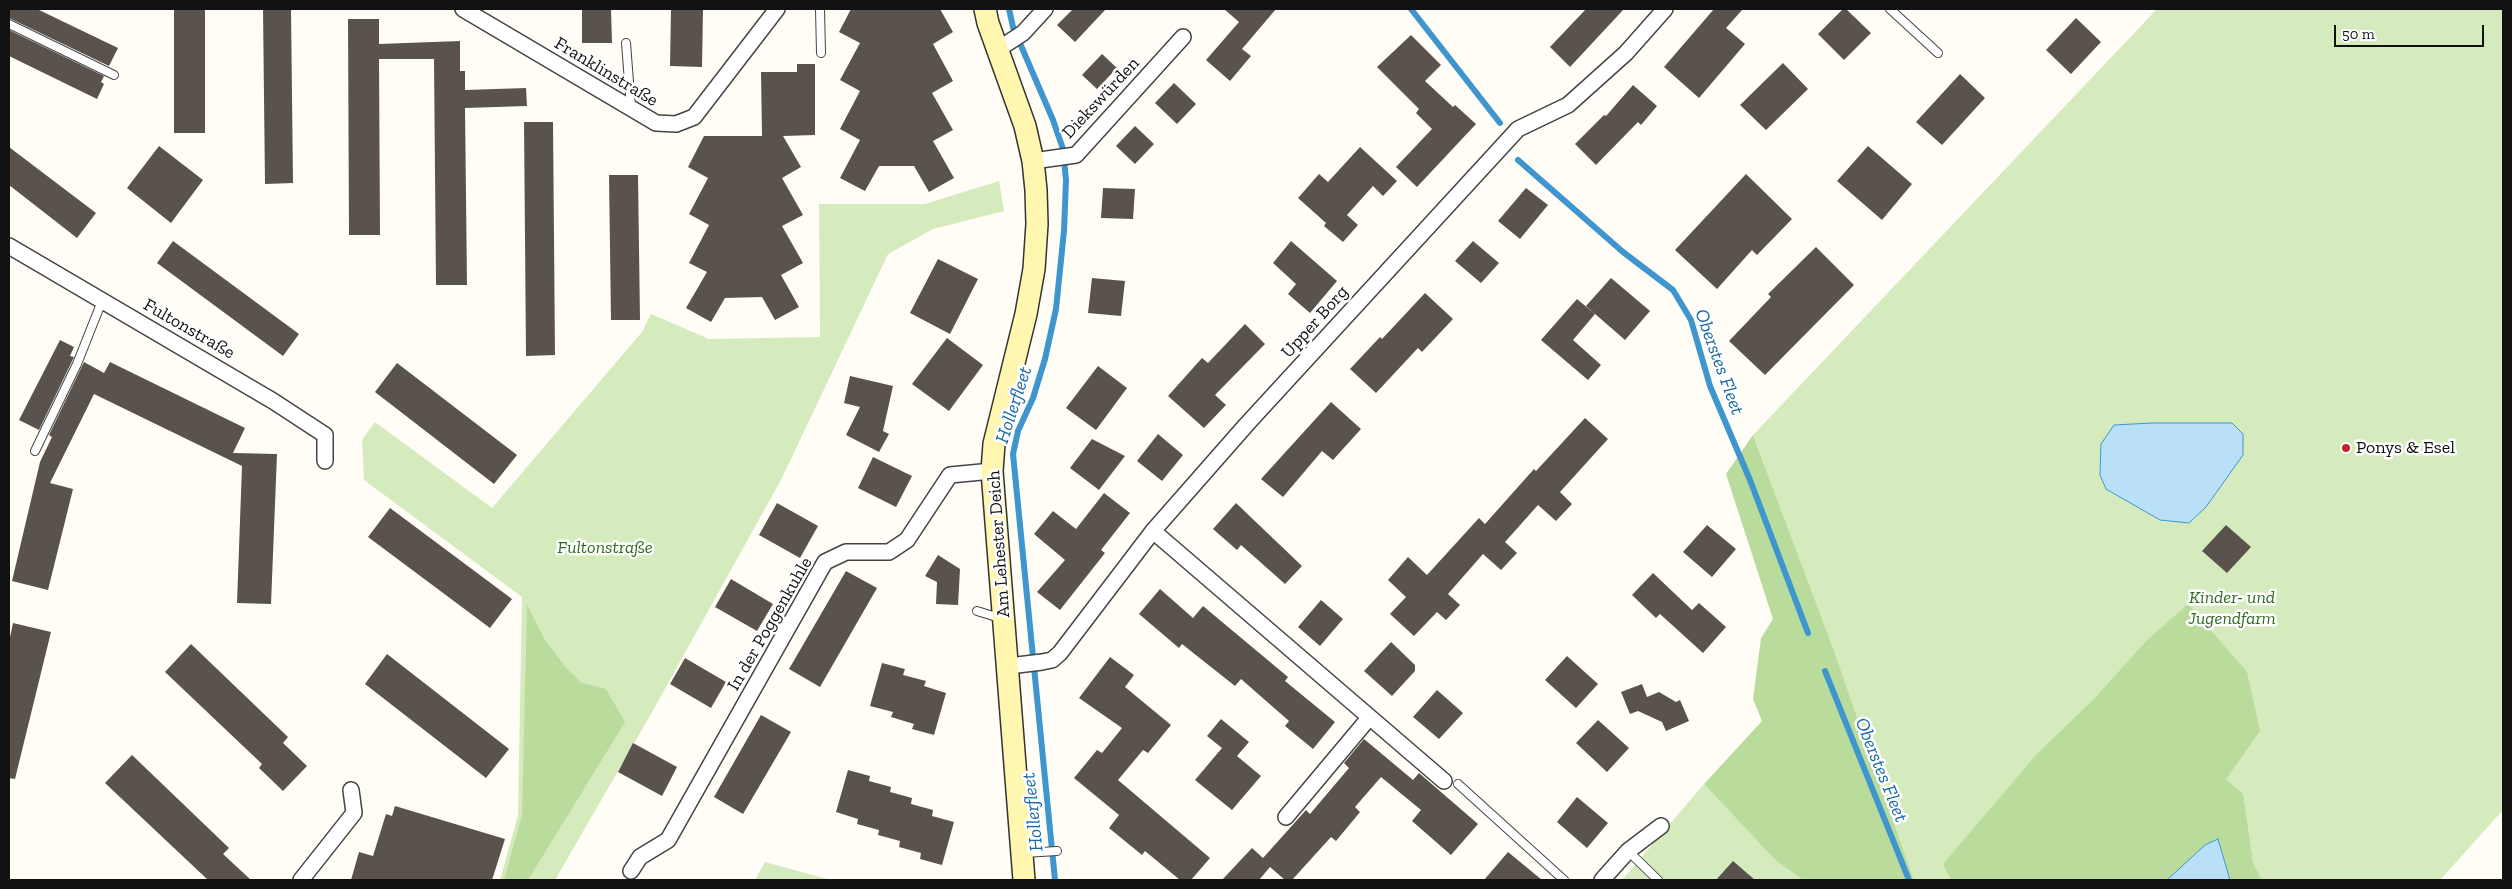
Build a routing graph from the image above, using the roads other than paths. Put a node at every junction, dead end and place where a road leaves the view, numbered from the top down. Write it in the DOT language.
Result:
graph roads {
  1 [pos="463,9"];
  2 [pos="820,9"];
  3 [pos="985,9"];
  4 [pos="1045,9"];
  5 [pos="1665,9"];
  6 [pos="1890,9"];
  7 [pos="771,11"];
  8 [pos="9,24"];
  9 [pos="1183,37"];
  10 [pos="1011,41"];
  11 [pos="626,43"];
  12 [pos="821,53"];
  13 [pos="1938,54"];
  14 [pos="114,76"];
  15 [pos="631,108"];
  16 [pos="1032,161"];
  17 [pos="9,246"];
  18 [pos="102,301"];
  19 [pos="35,451"];
  20 [pos="325,461"];
  21 [pos="992,471"];
  22 [pos="1152,531"];
  23 [pos="977,611"];
  24 [pos="1005,619"];
  25 [pos="1026,664"];
  26 [pos="1369,718"];
  27 [pos="1451,783"];
  28 [pos="351,790"];
  29 [pos="1286,817"];
  30 [pos="1661,826"];
  31 [pos="1053,851"];
  32 [pos="1628,851"];
  33 [pos="1022,853"];
  34 [pos="631,871"];
  35 [pos="301,880"];
  36 [pos="1024,880"];
  37 [pos="1564,880"];
  38 [pos="1602,880"];
  39 [pos="1658,880"];
  1 -- 15 [label="street, Franklinstraße"];
  2 -- 12 [label="lane"];
  3 -- 10 [label="street, Am Lehester Deich"];
  4 -- 10 [label="street"];
  5 -- 22 [label="street, Upper Borg"];
  6 -- 13 [label="lane"];
  7 -- 15 [label="street, Franklinstraße"];
  8 -- 14 [label="lane"];
  9 -- 16 [label="street, Diekswürden"];
  10 -- 16 [label="street, Am Lehester Deich"];
  11 -- 15 [label="lane"];
  16 -- 21 [label="street, Am Lehester Deich"];
  17 -- 18 [label="street, Fultonstraße"];
  18 -- 19 [label="lane"];
  18 -- 20 [label="street, Fultonstraße"];
  21 -- 24 [label="street, Am Lehester Deich"];
  21 -- 34 [label="street, In der Poggenkuhle"];
  22 -- 25 [label="street, Upper Borg"];
  22 -- 26 [label="street"];
  23 -- 24 [label="lane"];
  24 -- 25 [label="street, Am Lehester Deich"];
  25 -- 33 [label="street, Am Lehester Deich"];
  26 -- 27 [label="street"];
  26 -- 29 [label="street"];
  27 -- 37 [label="lane"];
  28 -- 35 [label="street"];
  30 -- 32 [label="street"];
  31 -- 33 [label="lane"];
  32 -- 38 [label="street"];
  32 -- 39 [label="lane"];
  33 -- 36 [label="street, Am Lehester Deich"];
}
